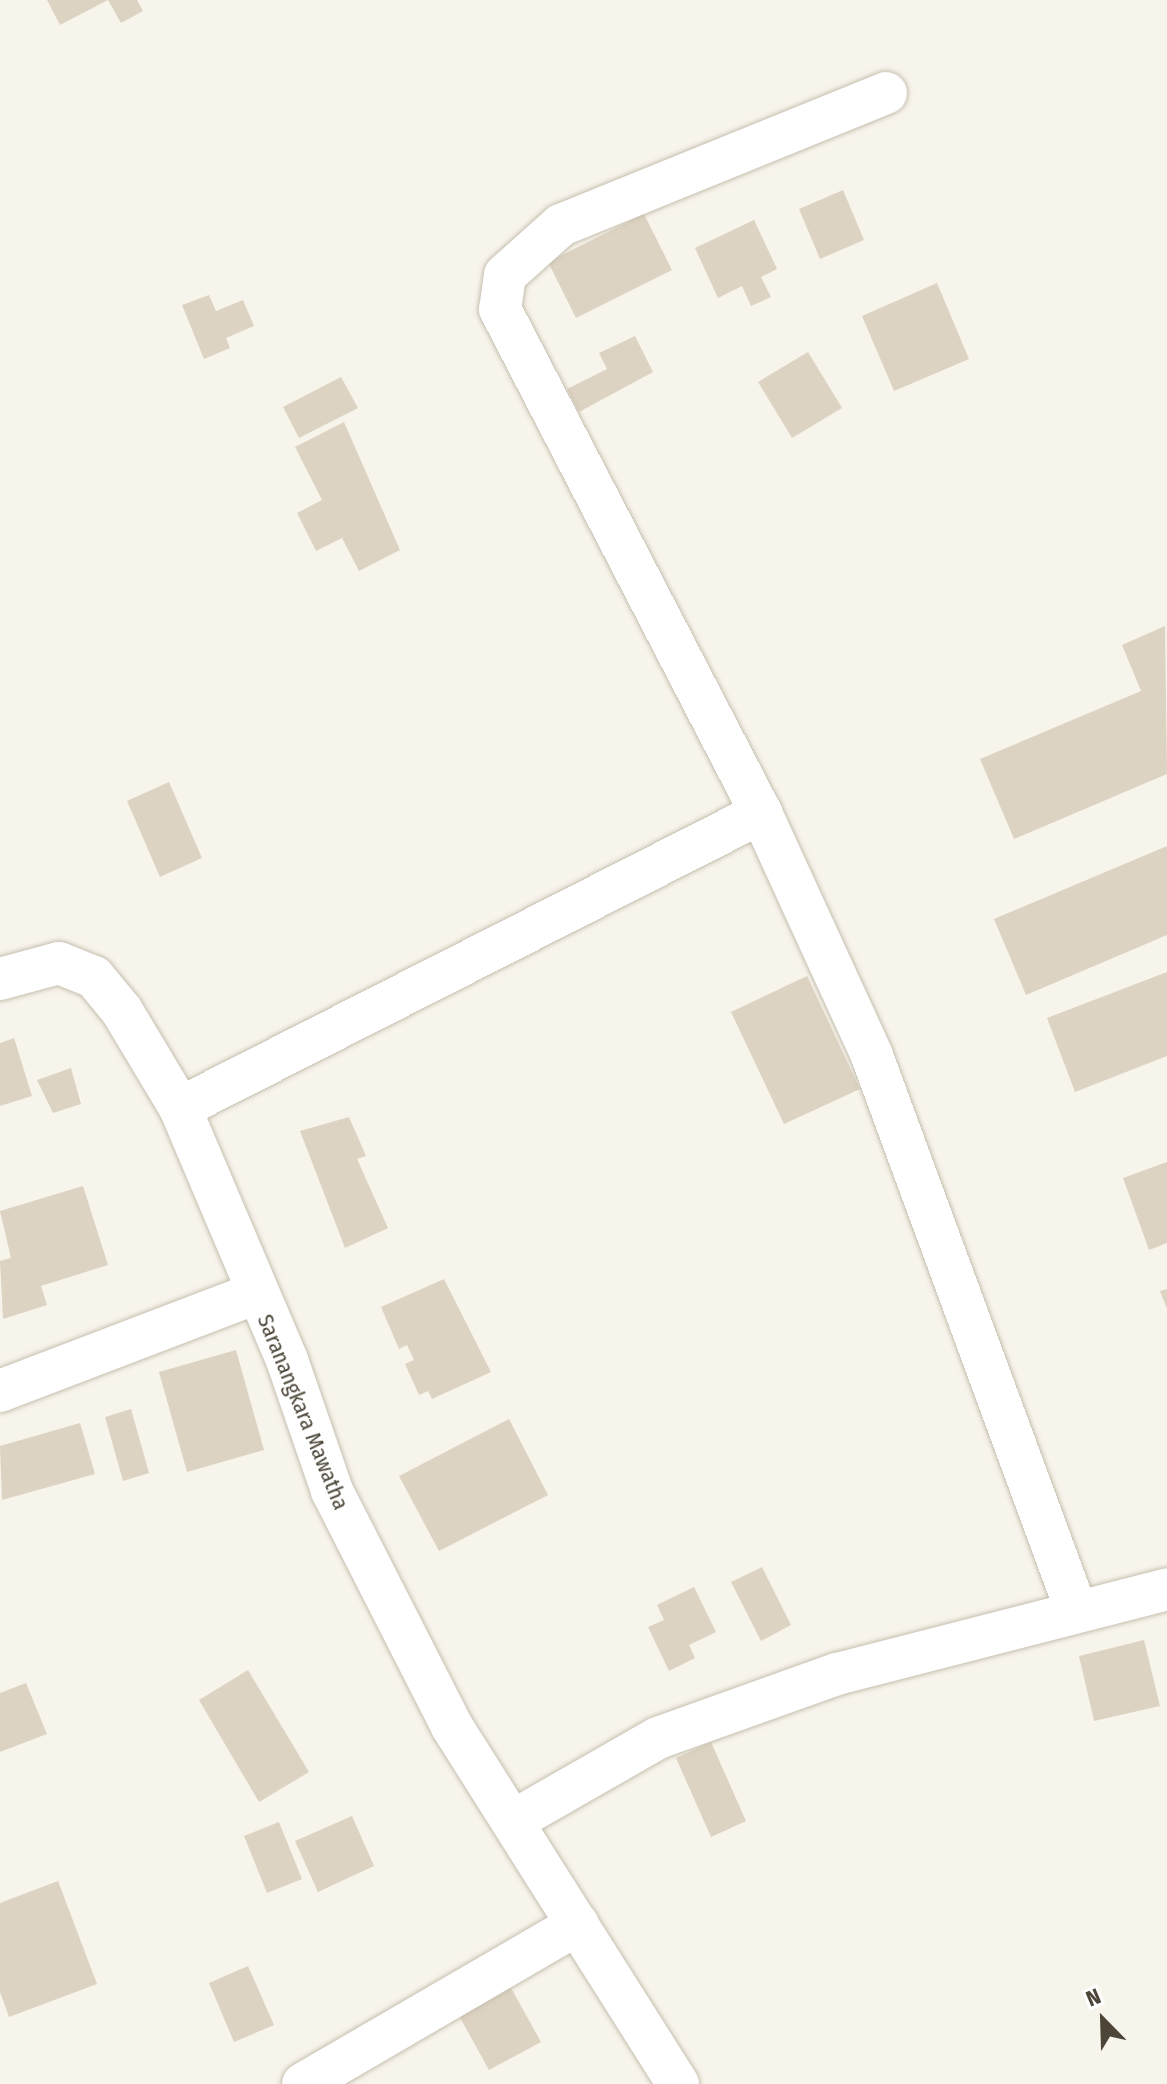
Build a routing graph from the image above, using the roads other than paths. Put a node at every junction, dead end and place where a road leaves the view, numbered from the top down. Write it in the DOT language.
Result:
graph roads {
  1 [pos="886,93"];
  2 [pos="761,813"];
  3 [pos="0,979"];
  4 [pos="180,1108"];
  5 [pos="254,1294"];
  6 [pos="0,1391"];
  7 [pos="1167,1589"];
  8 [pos="1076,1610"];
  9 [pos="513,1821"];
  10 [pos="578,1924"];
  11 [pos="303,2084"];
  12 [pos="678,2084"];
  1 -- 2 [label="street"];
  2 -- 4 [label="street"];
  2 -- 8 [label="street"];
  3 -- 4 [label="street, Saranangkara Mawatha"];
  4 -- 5 [label="street, Saranangkara Mawatha"];
  5 -- 6 [label="street"];
  5 -- 9 [label="street, Saranangkara Mawatha"];
  7 -- 8 [label="street"];
  8 -- 9 [label="street"];
  9 -- 10 [label="street, Saranangkara Mawatha"];
  10 -- 11 [label="street"];
  10 -- 12 [label="street, Saranangkara Mawatha"];
}
